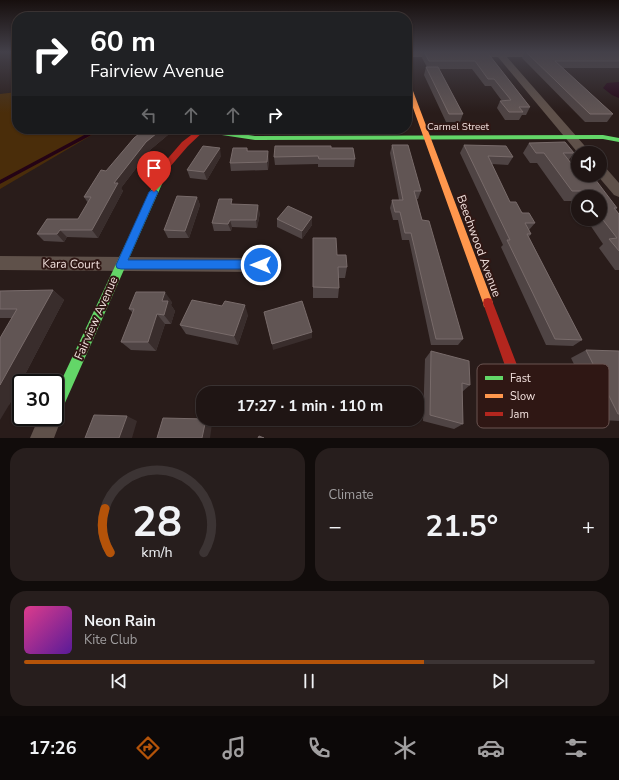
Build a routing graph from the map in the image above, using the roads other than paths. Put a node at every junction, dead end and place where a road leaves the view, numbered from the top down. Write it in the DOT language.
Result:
graph roads {
  1 [pos="516,72"];
  2 [pos="412,97"];
  3 [pos="198,134"];
  4 [pos="229,134"];
  5 [pos="426,137"];
  6 [pos="571,137"];
  7 [pos="619,140"];
  8 [pos="579,146"];
  9 [pos="607,178"];
  10 [pos="619,192"];
  11 [pos="0,263"];
  12 [pos="121,265"];
  13 [pos="261,265"];
  14 [pos="510,364"];
  15 [pos="64,389"];
  16 [pos="47,426"];
  17 [pos="42,438"];
  1 -- 6 [label="street"];
  2 -- 5 [label="street, Beechwood Avenue"];
  3 -- 12 [label="street, Fairview Avenue"];
  4 -- 5 [label="street, Carmel Street"];
  5 -- 6 [label="street, Carmel Street"];
  5 -- 14 [label="street, Beechwood Avenue"];
  6 -- 7 [label="street, Carmel Street"];
  6 -- 8 [label="street"];
  9 -- 10 [label="street"];
  11 -- 12 [label="street, Kara Court"];
  12 -- 13 [label="street, Kara Court"];
  12 -- 15 [label="street, Fairview Avenue"];
  16 -- 17 [label="street"];
}
